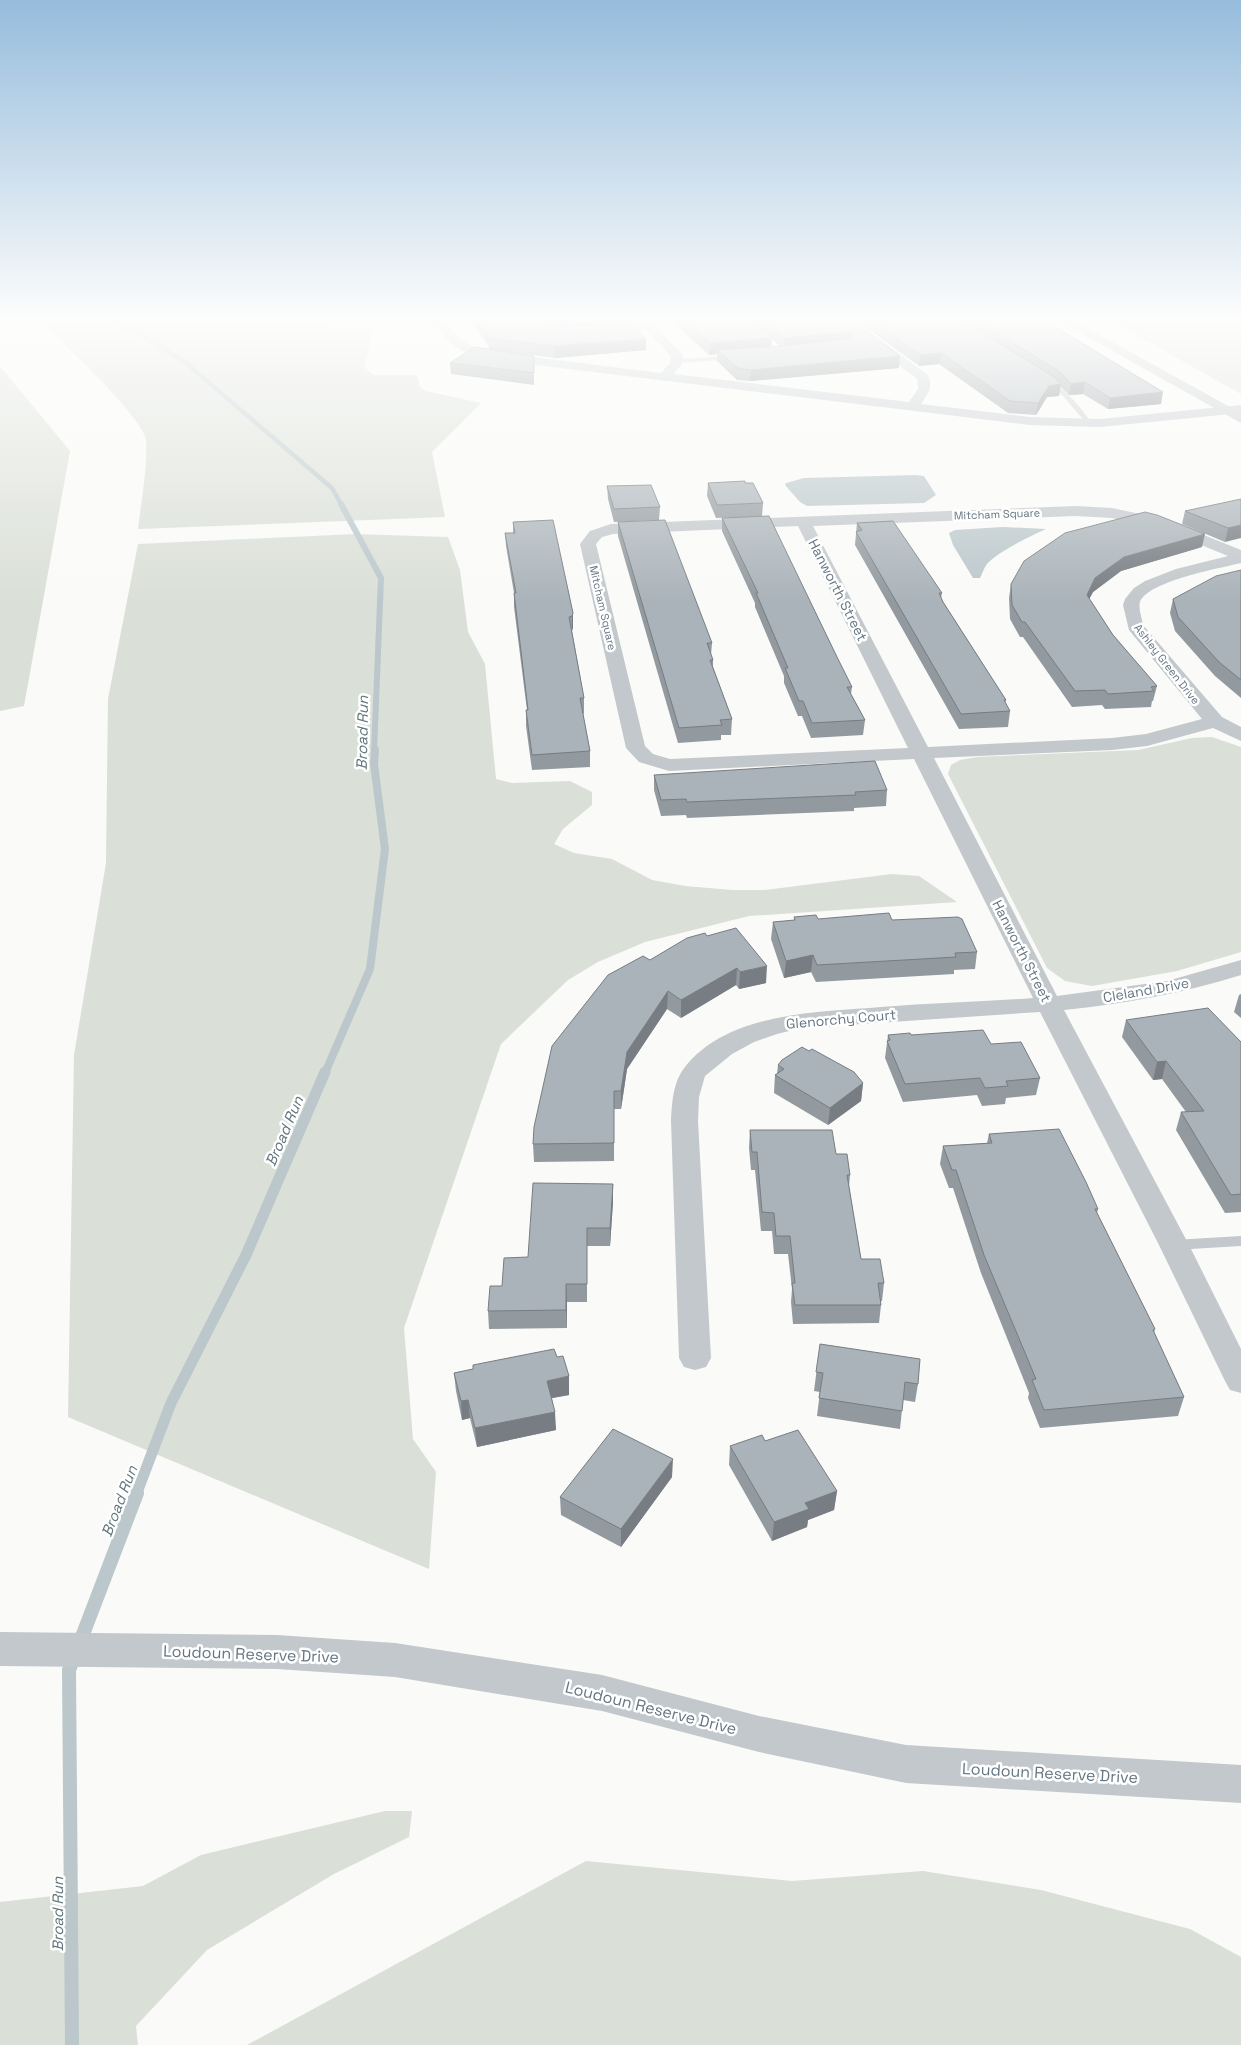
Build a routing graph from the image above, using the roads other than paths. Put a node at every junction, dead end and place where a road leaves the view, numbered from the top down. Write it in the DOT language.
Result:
graph roads {
  1 [pos="955,412"];
  2 [pos="1080,412"];
  3 [pos="1211,412"];
  4 [pos="1090,424"];
  5 [pos="803,521"];
  6 [pos="1241,557"];
  7 [pos="1216,721"];
  8 [pos="1241,735"];
  9 [pos="922,754"];
  10 [pos="1241,967"];
  11 [pos="1049,1006"];
  12 [pos="1241,1241"];
  13 [pos="1174,1244"];
  14 [pos="696,1358"];
  15 [pos="1241,1381"];
  16 [pos="0,1649"];
  17 [pos="1241,1784"];
  1 -- 4 [label="street"];
  2 -- 4 [label="lane"];
  3 -- 4 [label="street"];
  5 -- 6 [label="street, Mitcham Square"];
  5 -- 9 [label="street, Hanworth Street"];
  5 -- 9 [label="street, Mitcham Square"];
  6 -- 7 [label="street, Ashley Green Drive"];
  7 -- 8 [label="street, Ashley Green Drive"];
  7 -- 9 [label="street, Mitcham Square"];
  9 -- 11 [label="street, Hanworth Street"];
  10 -- 11 [label="street, Cleland Drive"];
  11 -- 13 [label="street, Hanworth Street"];
  11 -- 14 [label="street, Glenorchy Court"];
  12 -- 13 [label="lane"];
  13 -- 15 [label="street, Hanworth Street"];
  16 -- 17 [label="street, Loudoun Reserve Drive"];
}
